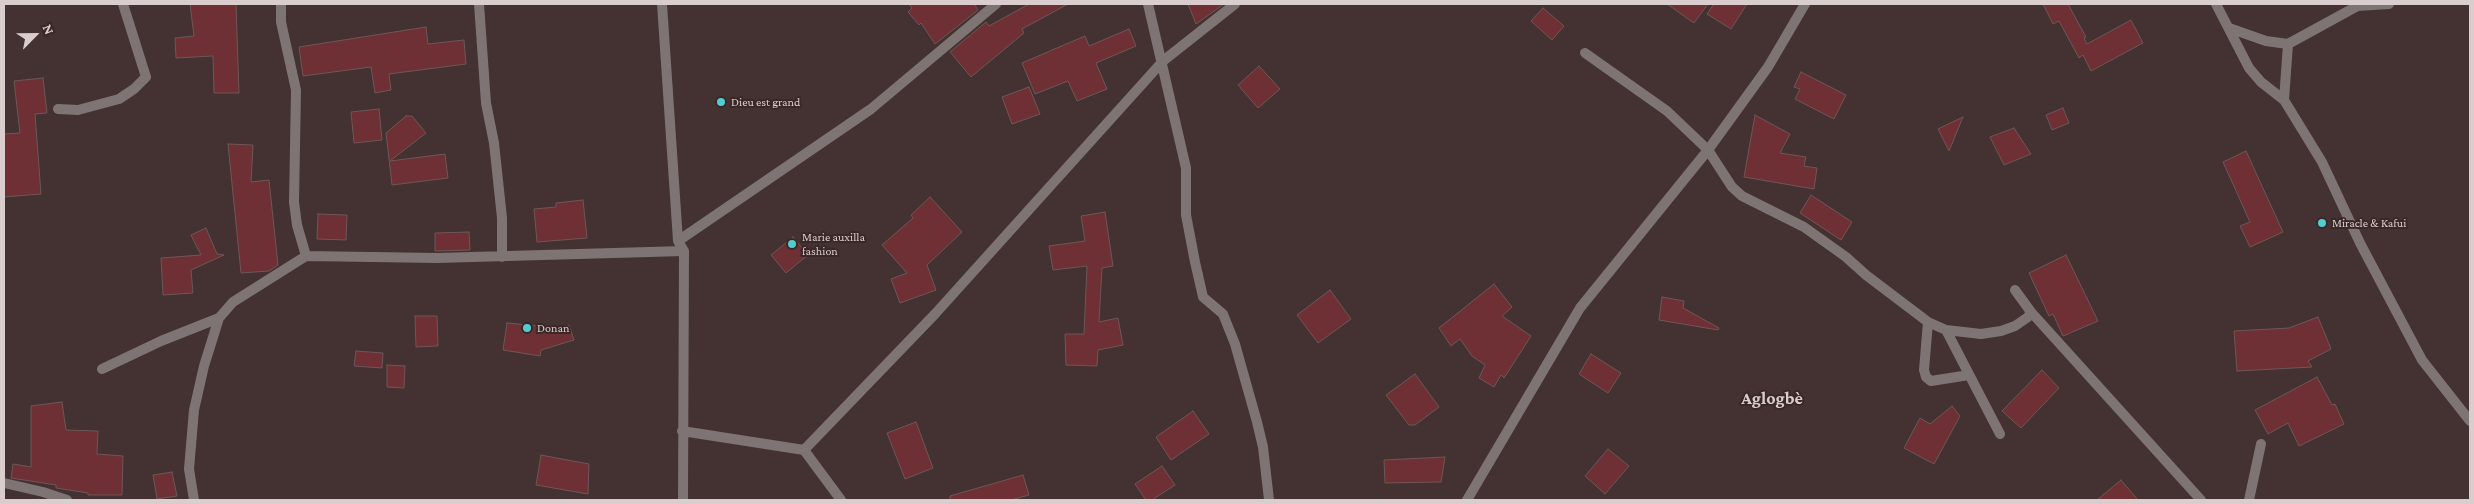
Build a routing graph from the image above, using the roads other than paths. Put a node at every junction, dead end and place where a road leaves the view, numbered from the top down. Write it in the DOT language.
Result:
graph roads {
  1 [pos="123,4"];
  2 [pos="281,4"];
  3 [pos="478,4"];
  4 [pos="662,4"];
  5 [pos="996,4"];
  6 [pos="1148,4"];
  7 [pos="1235,4"];
  8 [pos="1805,4"];
  9 [pos="2216,4"];
  10 [pos="2389,4"];
  11 [pos="2359,5"];
  12 [pos="2229,28"];
  13 [pos="2288,44"];
  14 [pos="1585,53"];
  15 [pos="1163,61"];
  16 [pos="2284,100"];
  17 [pos="58,109"];
  18 [pos="1708,150"];
  19 [pos="678,241"];
  20 [pos="684,251"];
  21 [pos="306,256"];
  22 [pos="502,257"];
  23 [pos="2015,290"];
  24 [pos="2031,312"];
  25 [pos="219,318"];
  26 [pos="1928,322"];
  27 [pos="1946,330"];
  28 [pos="102,369"];
  29 [pos="1969,375"];
  30 [pos="2470,421"];
  31 [pos="682,431"];
  32 [pos="2000,434"];
  33 [pos="2261,444"];
  34 [pos="804,450"];
  35 [pos="4,483"];
  36 [pos="67,500"];
  37 [pos="194,500"];
  38 [pos="682,500"];
  39 [pos="840,500"];
  40 [pos="1269,500"];
  41 [pos="1467,500"];
  42 [pos="2201,500"];
  43 [pos="2249,500"];
  1 -- 17 [label="street"];
  2 -- 21 [label="street"];
  3 -- 22 [label="street"];
  4 -- 19 [label="street"];
  5 -- 19 [label="street"];
  6 -- 15 [label="street"];
  7 -- 15 [label="street"];
  8 -- 18 [label="street"];
  9 -- 12 [label="street"];
  10 -- 11 [label="street"];
  11 -- 13 [label="street"];
  12 -- 13 [label="street"];
  12 -- 16 [label="street"];
  13 -- 16 [label="street"];
  14 -- 18 [label="street"];
  15 -- 34 [label="street"];
  15 -- 40 [label="street"];
  16 -- 30 [label="street"];
  18 -- 26 [label="street"];
  18 -- 41 [label="street"];
  19 -- 20 [label="street"];
  20 -- 22 [label="street"];
  20 -- 31 [label="street"];
  21 -- 22 [label="street"];
  21 -- 25 [label="street"];
  23 -- 24 [label="street"];
  24 -- 27 [label="street"];
  24 -- 42 [label="street"];
  25 -- 28 [label="street"];
  25 -- 37 [label="street"];
  26 -- 27 [label="street"];
  26 -- 29 [label="street"];
  27 -- 29 [label="street"];
  29 -- 32 [label="street"];
  31 -- 34 [label="street"];
  31 -- 38 [label="street"];
  33 -- 43 [label="street"];
  34 -- 39 [label="street"];
  35 -- 36 [label="street"];
}
